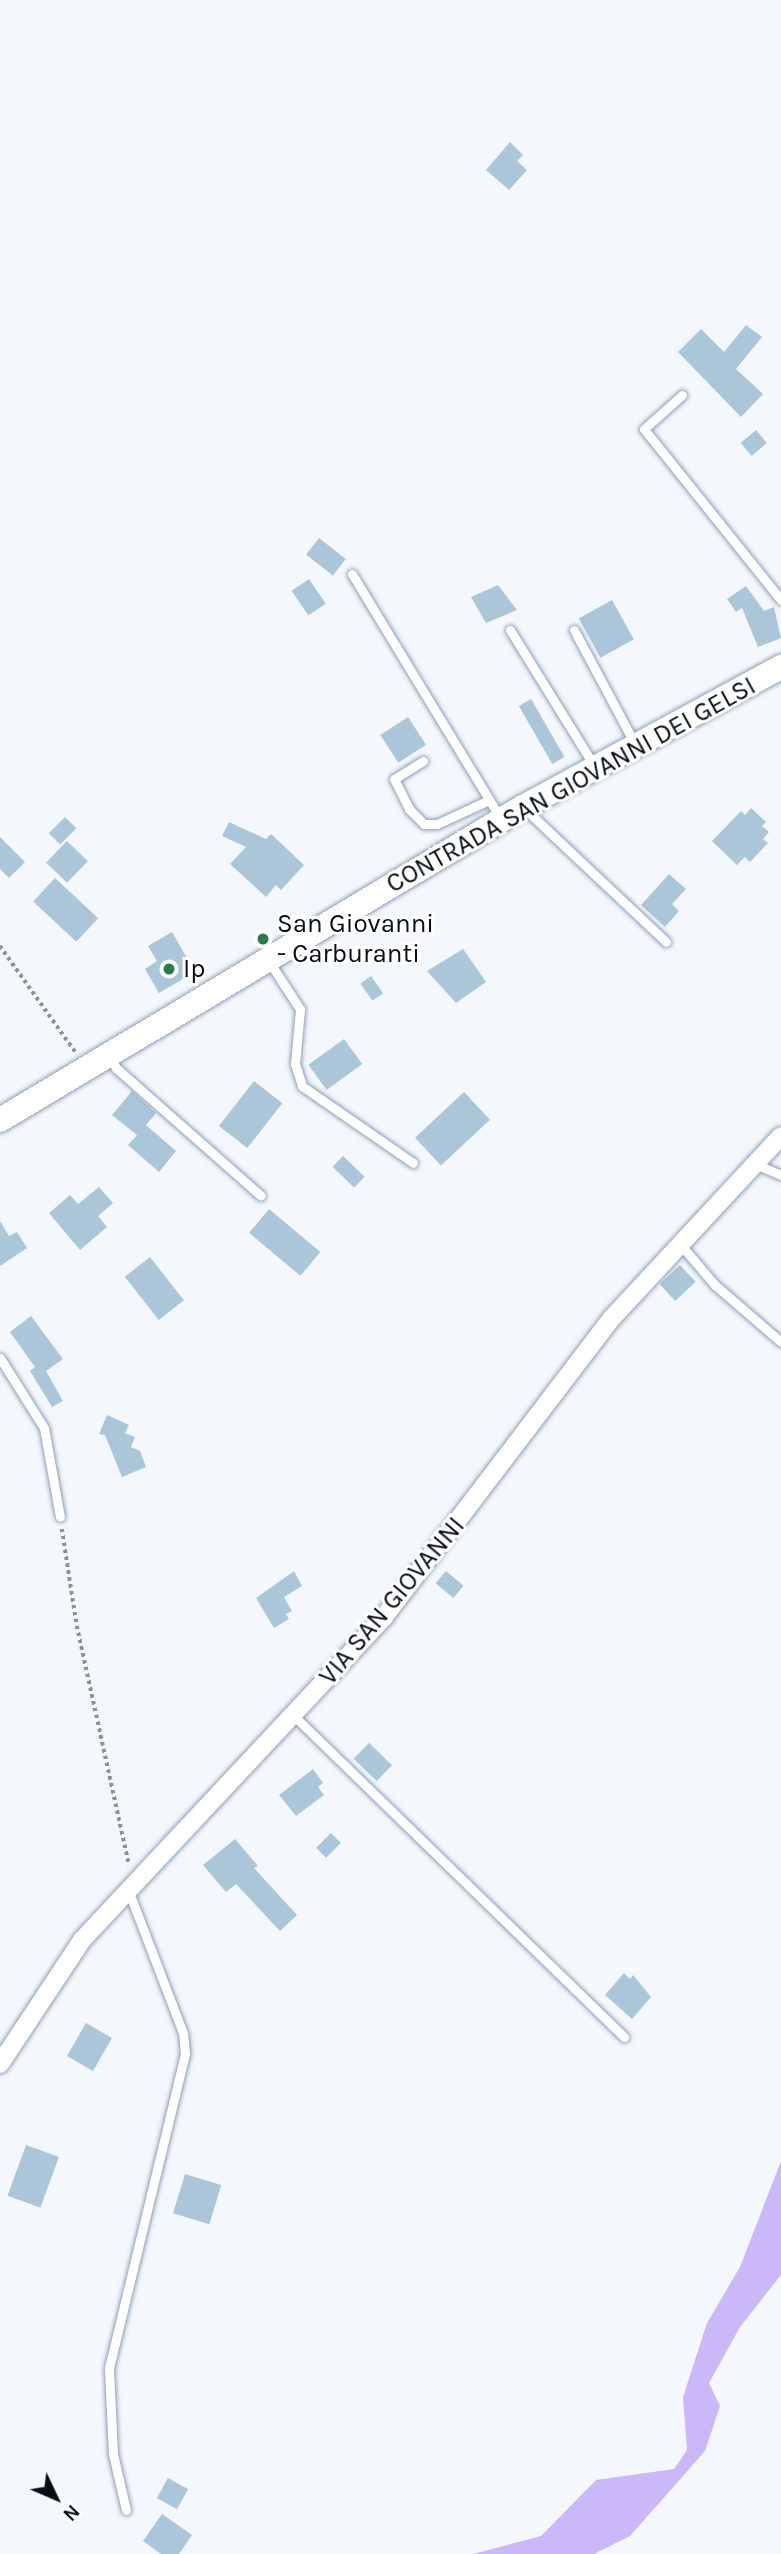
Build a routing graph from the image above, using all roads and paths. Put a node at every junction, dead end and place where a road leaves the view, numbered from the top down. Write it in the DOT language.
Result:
graph roads {
  1 [pos="682,395"];
  2 [pos="352,574"];
  3 [pos="781,600"];
  4 [pos="574,629"];
  5 [pos="510,630"];
  6 [pos="778,673"];
  7 [pos="637,747"];
  8 [pos="423,761"];
  9 [pos="596,768"];
  10 [pos="523,807"];
  11 [pos="496,810"];
  12 [pos="666,942"];
  13 [pos="0,946"];
  14 [pos="268,958"];
  15 [pos="110,1055"];
  16 [pos="87,1069"];
  17 [pos="0,1120"];
  18 [pos="781,1136"];
  19 [pos="413,1163"];
  20 [pos="755,1164"];
  21 [pos="781,1175"];
  22 [pos="261,1196"];
  23 [pos="680,1244"];
  24 [pos="781,1342"];
  25 [pos="0,1358"];
  26 [pos="60,1517"];
  27 [pos="293,1715"];
  28 [pos="130,1885"];
  29 [pos="624,2037"];
  30 [pos="0,2064"];
  31 [pos="126,2510"];
  1 -- 3 [label="lane"];
  2 -- 11 [label="lane"];
  4 -- 7 [label="lane"];
  5 -- 9 [label="lane"];
  6 -- 7 [label="main road, CONTRADA SAN GIOVANNI DEI GELSI"];
  7 -- 9 [label="main road, CONTRADA SAN GIOVANNI DEI GELSI"];
  8 -- 11 [label="lane"];
  9 -- 10 [label="main road, CONTRADA SAN GIOVANNI DEI GELSI"];
  10 -- 11 [label="main road, CONTRADA SAN GIOVANNI DEI GELSI"];
  10 -- 12 [label="lane"];
  11 -- 14 [label="main road, CONTRADA SAN GIOVANNI DEI GELSI"];
  13 -- 16 [label="path"];
  14 -- 15 [label="main road, CONTRADA SAN GIOVANNI DEI GELSI"];
  14 -- 19 [label="lane"];
  15 -- 16 [label="main road, CONTRADA SAN GIOVANNI DEI GELSI"];
  15 -- 22 [label="lane"];
  16 -- 17 [label="main road, CONTRADA SAN GIOVANNI DEI GELSI"];
  18 -- 20 [label="street, VIA SAN GIOVANNI"];
  20 -- 21 [label="lane"];
  20 -- 23 [label="street, VIA SAN GIOVANNI"];
  23 -- 24 [label="lane"];
  23 -- 27 [label="street, VIA SAN GIOVANNI"];
  25 -- 26 [label="lane"];
  26 -- 28 [label="path"];
  27 -- 28 [label="street, VIA SAN GIOVANNI"];
  27 -- 29 [label="lane"];
  28 -- 30 [label="street, VIA SAN GIOVANNI"];
  28 -- 31 [label="lane"];
}
